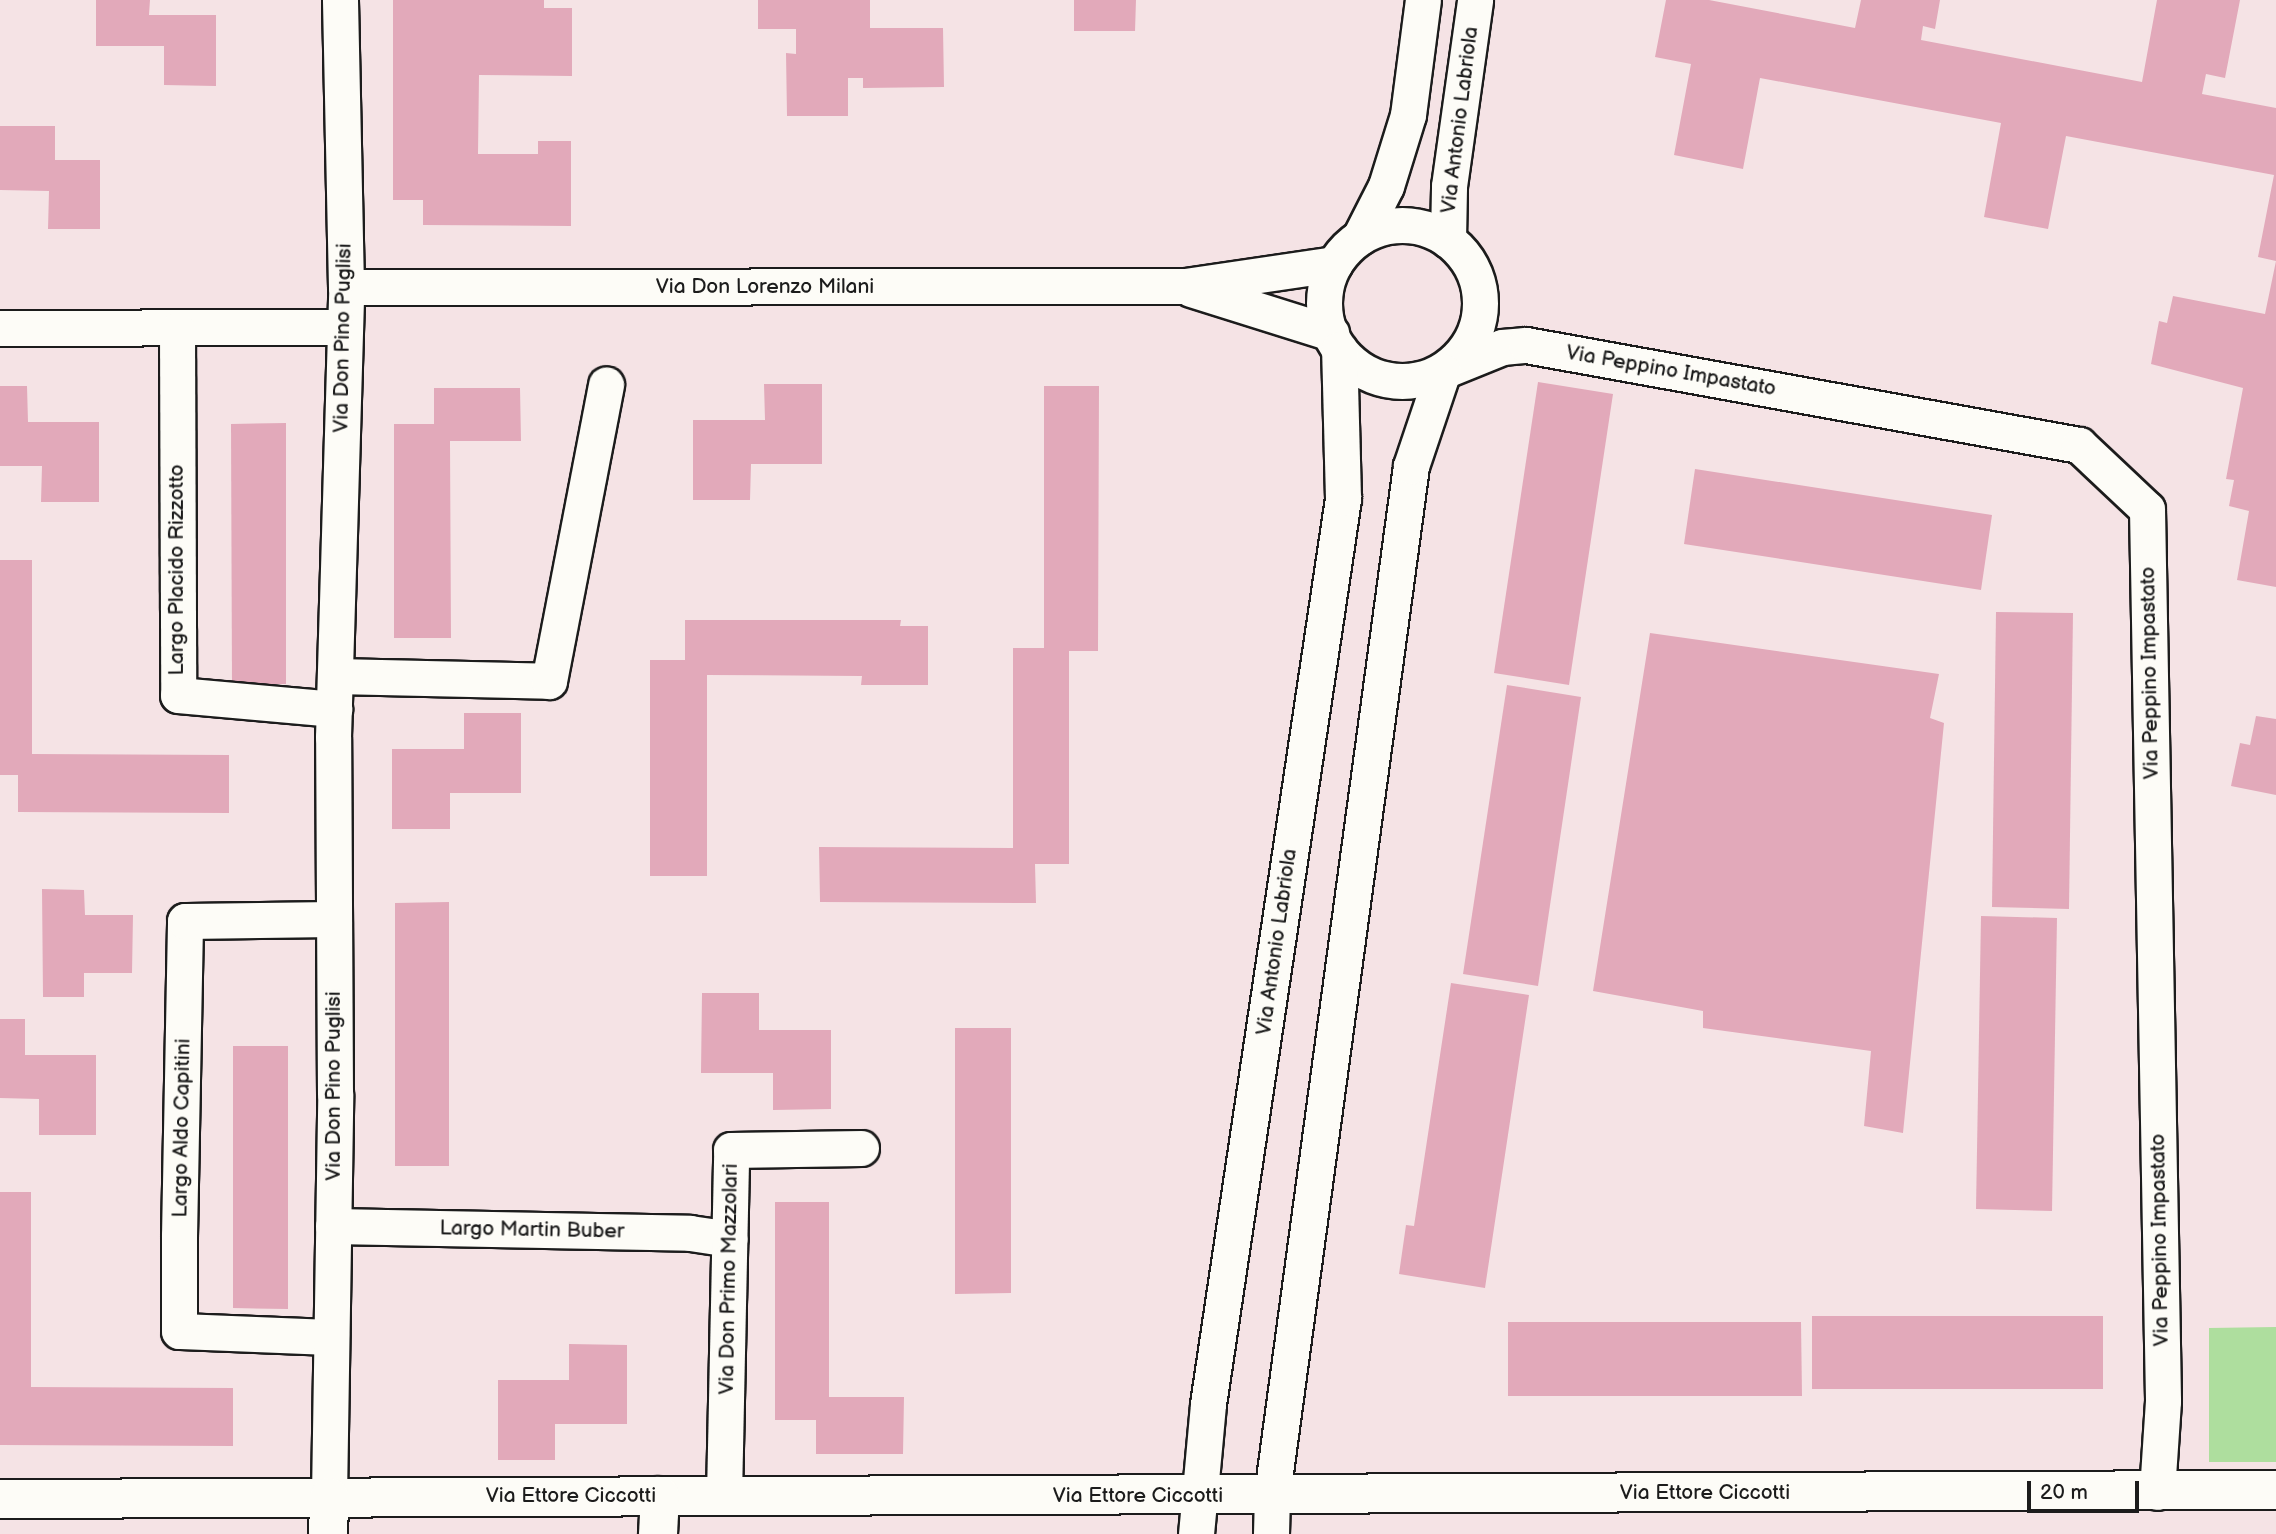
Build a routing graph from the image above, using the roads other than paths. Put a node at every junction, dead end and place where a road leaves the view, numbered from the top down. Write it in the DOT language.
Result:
graph roads {
  1 [pos="340,0"];
  2 [pos="1423,0"];
  3 [pos="1475,0"];
  4 [pos="1360,237"];
  5 [pos="1448,240"];
  6 [pos="1334,264"];
  7 [pos="1185,286"];
  8 [pos="346,287"];
  9 [pos="1478,289"];
  10 [pos="345,327"];
  11 [pos="0,328"];
  12 [pos="177,330"];
  13 [pos="1335,341"];
  14 [pos="1526,345"];
  15 [pos="1443,371"];
  16 [pos="606,384"];
  17 [pos="334,692"];
  18 [pos="334,919"];
  19 [pos="862,1147"];
  20 [pos="333,1226"];
  21 [pos="730,1239"];
  22 [pos="331,1337"];
  23 [pos="2276,1490"];
  24 [pos="2157,1492"];
  25 [pos="1272,1494"];
  26 [pos="660,1496"];
  27 [pos="724,1496"];
  28 [pos="1198,1496"];
  29 [pos="329,1497"];
  30 [pos="0,1499"];
  31 [pos="328,1534"];
  32 [pos="658,1534"];
  33 [pos="1196,1534"];
  34 [pos="1271,1534"];
  1 -- 8 [label="street, Via Don Pino Puglisi"];
  2 -- 4 [label="street"];
  3 -- 5 [label="street, Via Antonio Labriola"];
  4 -- 5 [label="street"];
  4 -- 6 [label="street"];
  5 -- 9 [label="street"];
  6 -- 7 [label="street, Via Don Lorenzo Milani"];
  6 -- 13 [label="street"];
  7 -- 8 [label="street, Via Don Lorenzo Milani"];
  7 -- 13 [label="street, Via Don Lorenzo Milani"];
  8 -- 10 [label="street, Via Don Pino Puglisi"];
  9 -- 14 [label="street"];
  9 -- 15 [label="street"];
  10 -- 12 [label="street"];
  10 -- 17 [label="street, Via Don Pino Puglisi"];
  11 -- 12 [label="street"];
  12 -- 17 [label="street, Largo Placido Rizzotto"];
  13 -- 15 [label="street"];
  13 -- 28 [label="street, Via Antonio Labriola"];
  14 -- 15 [label="street, Via Peppino Impastato"];
  14 -- 24 [label="street, Via Peppino Impastato"];
  15 -- 25 [label="street"];
  16 -- 17 [label="street"];
  17 -- 18 [label="street, Via Don Pino Puglisi"];
  18 -- 20 [label="street, Via Don Pino Puglisi"];
  18 -- 22 [label="street, Largo Aldo Capitini"];
  19 -- 21 [label="street, Via Don Primo Mazzolari"];
  20 -- 21 [label="street, Largo Martin Buber"];
  20 -- 22 [label="street, Via Don Pino Puglisi"];
  21 -- 27 [label="street, Via Don Primo Mazzolari"];
  22 -- 29 [label="street, Via Don Pino Puglisi"];
  23 -- 24 [label="street, Via Ettore Ciccotti"];
  24 -- 25 [label="street, Via Ettore Ciccotti"];
  25 -- 28 [label="street, Via Ettore Ciccotti"];
  25 -- 34 [label="street"];
  26 -- 27 [label="street, Via Ettore Ciccotti"];
  26 -- 29 [label="street, Via Ettore Ciccotti"];
  26 -- 32 [label="street"];
  27 -- 28 [label="street, Via Ettore Ciccotti"];
  28 -- 33 [label="street, Via Antonio Labriola"];
  29 -- 30 [label="street, Via Ettore Ciccotti"];
  29 -- 31 [label="street"];
}
